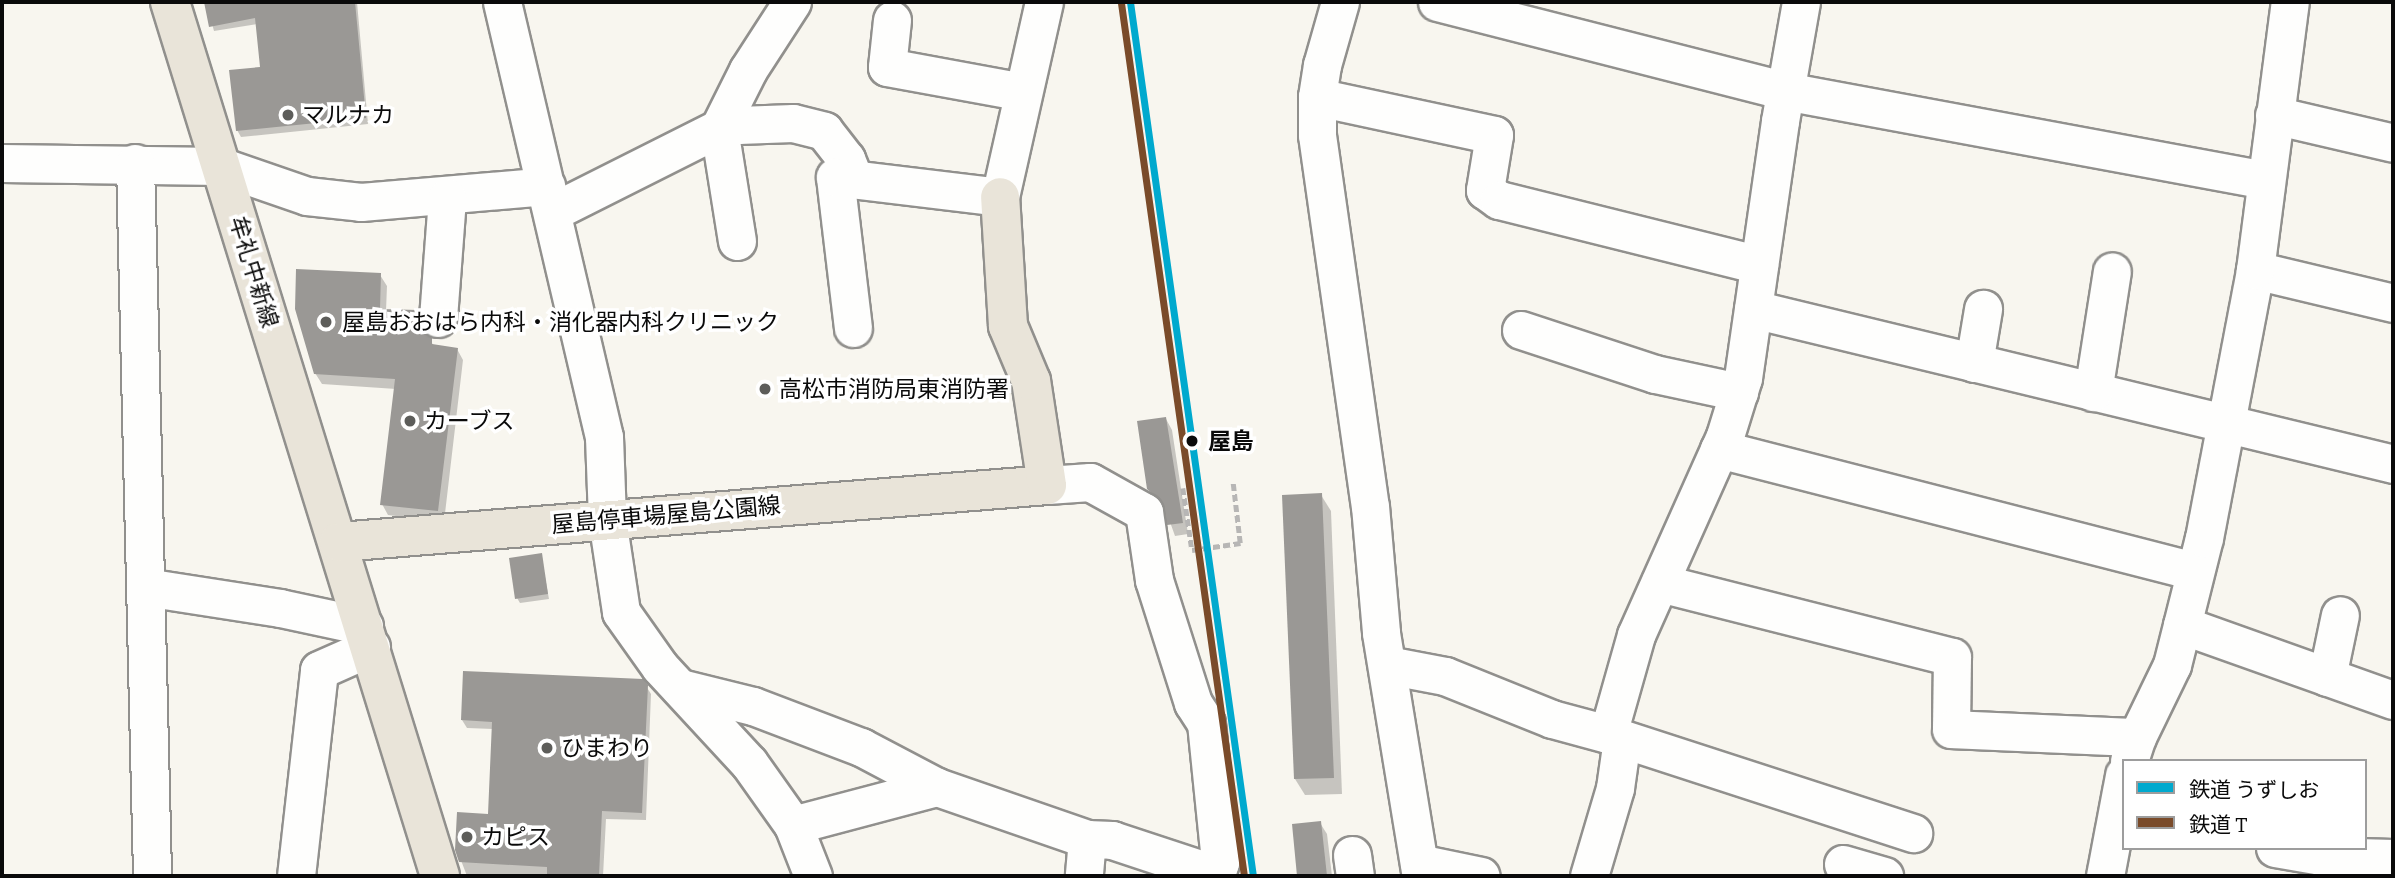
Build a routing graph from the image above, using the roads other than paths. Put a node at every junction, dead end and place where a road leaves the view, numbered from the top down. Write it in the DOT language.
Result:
graph roads {
  1 [pos="170,2"];
  2 [pos="502,2"];
  3 [pos="792,2"];
  4 [pos="1044,2"];
  5 [pos="1340,2"];
  6 [pos="1437,2"];
  7 [pos="1801,2"];
  8 [pos="2287,2"];
  9 [pos="892,20"];
  10 [pos="1786,91"];
  11 [pos="1023,92"];
  12 [pos="1317,97"];
  13 [pos="2274,115"];
  14 [pos="719,128"];
  15 [pos="2393,143"];
  16 [pos="2,163"];
  17 [pos="135,163"];
  18 [pos="220,166"];
  19 [pos="854,179"];
  20 [pos="2265,180"];
  21 [pos="447,197"];
  22 [pos="1000,197"];
  23 [pos="549,199"];
  24 [pos="737,240"];
  25 [pos="1759,265"];
  26 [pos="2255,270"];
  27 [pos="2112,271"];
  28 [pos="2393,303"];
  29 [pos="1753,309"];
  30 [pos="1983,309"];
  31 [pos="438,318"];
  32 [pos="853,328"];
  33 [pos="1521,330"];
  34 [pos="1974,363"];
  35 [pos="1739,392"];
  36 [pos="2093,392"];
  37 [pos="2224,424"];
  38 [pos="1719,449"];
  39 [pos="2393,464"];
  40 [pos="1047,485"];
  41 [pos="607,519"];
  42 [pos="339,542"];
  43 [pos="2195,572"];
  44 [pos="1660,583"];
  45 [pos="145,587"];
  46 [pos="2340,615"];
  47 [pos="2182,625"];
  48 [pos="367,637"];
  49 [pos="1387,665"];
  50 [pos="2327,677"];
  51 [pos="680,688"];
  52 [pos="2393,701"];
  53 [pos="1615,736"];
  54 [pos="2133,749"];
  55 [pos="937,787"];
  56 [pos="2121,814"];
  57 [pos="793,825"];
  58 [pos="1913,833"];
  59 [pos="1087,838"];
  60 [pos="2283,850"];
  61 [pos="2393,858"];
  62 [pos="1843,864"];
  63 [pos="2346,866"];
  64 [pos="1420,870"];
  65 [pos="1215,875"];
  66 [pos="152,876"];
  67 [pos="296,876"];
  68 [pos="440,876"];
  69 [pos="813,876"];
  70 [pos="1084,876"];
  71 [pos="1480,876"];
  72 [pos="1589,876"];
  73 [pos="1884,876"];
  74 [pos="2105,876"];
  1 -- 18 [label="main road, 牟礼中新線"];
  2 -- 23 [label="street"];
  3 -- 14 [label="street"];
  4 -- 11 [label="street"];
  5 -- 12 [label="street"];
  6 -- 10 [label="street"];
  7 -- 10 [label="street"];
  8 -- 13 [label="street"];
  9 -- 11 [label="street"];
  10 -- 20 [label="street"];
  10 -- 25 [label="street"];
  11 -- 22 [label="street"];
  12 -- 25 [label="street"];
  12 -- 49 [label="street"];
  13 -- 15 [label="street"];
  13 -- 20 [label="street"];
  14 -- 19 [label="street"];
  14 -- 23 [label="street"];
  14 -- 24 [label="street"];
  16 -- 17 [label="street"];
  17 -- 18 [label="street"];
  17 -- 45 [label="street"];
  18 -- 21 [label="street"];
  18 -- 42 [label="main road, 牟礼中新線"];
  19 -- 22 [label="street"];
  19 -- 32 [label="street"];
  20 -- 26 [label="street"];
  21 -- 23 [label="street"];
  21 -- 31 [label="street"];
  22 -- 40 [label="main road"];
  23 -- 41 [label="street"];
  25 -- 29 [label="street"];
  26 -- 28 [label="street"];
  26 -- 37 [label="street"];
  27 -- 36 [label="street"];
  29 -- 34 [label="street"];
  29 -- 35 [label="street"];
  30 -- 34 [label="street"];
  33 -- 35 [label="street"];
  34 -- 36 [label="street"];
  35 -- 38 [label="street"];
  36 -- 37 [label="street"];
  37 -- 39 [label="street"];
  37 -- 43 [label="street"];
  38 -- 43 [label="street"];
  38 -- 44 [label="street"];
  40 -- 41 [label="main road, 屋島停車場屋島公園線"];
  40 -- 65 [label="street"];
  41 -- 42 [label="main road, 屋島停車場屋島公園線"];
  41 -- 51 [label="street"];
  42 -- 48 [label="main road"];
  43 -- 47 [label="street"];
  44 -- 53 [label="street"];
  44 -- 54 [label="street"];
  45 -- 48 [label="street"];
  45 -- 66 [label="street"];
  46 -- 50 [label="street"];
  47 -- 50 [label="street"];
  47 -- 54 [label="street"];
  48 -- 67 [label="street"];
  48 -- 68 [label="main road"];
  49 -- 53 [label="street"];
  49 -- 64 [label="street"];
  50 -- 52 [label="street"];
  51 -- 55 [label="street"];
  51 -- 57 [label="street"];
  53 -- 58 [label="street"];
  53 -- 72 [label="street"];
  55 -- 57 [label="street"];
  55 -- 59 [label="street"];
  56 -- 74 [label="street"];
  57 -- 69 [label="street"];
  59 -- 65 [label="street"];
  59 -- 70 [label="street"];
  60 -- 63 [label="street"];
  61 -- 63 [label="street"];
  62 -- 73 [label="street"];
  64 -- 71 [label="street"];
}
